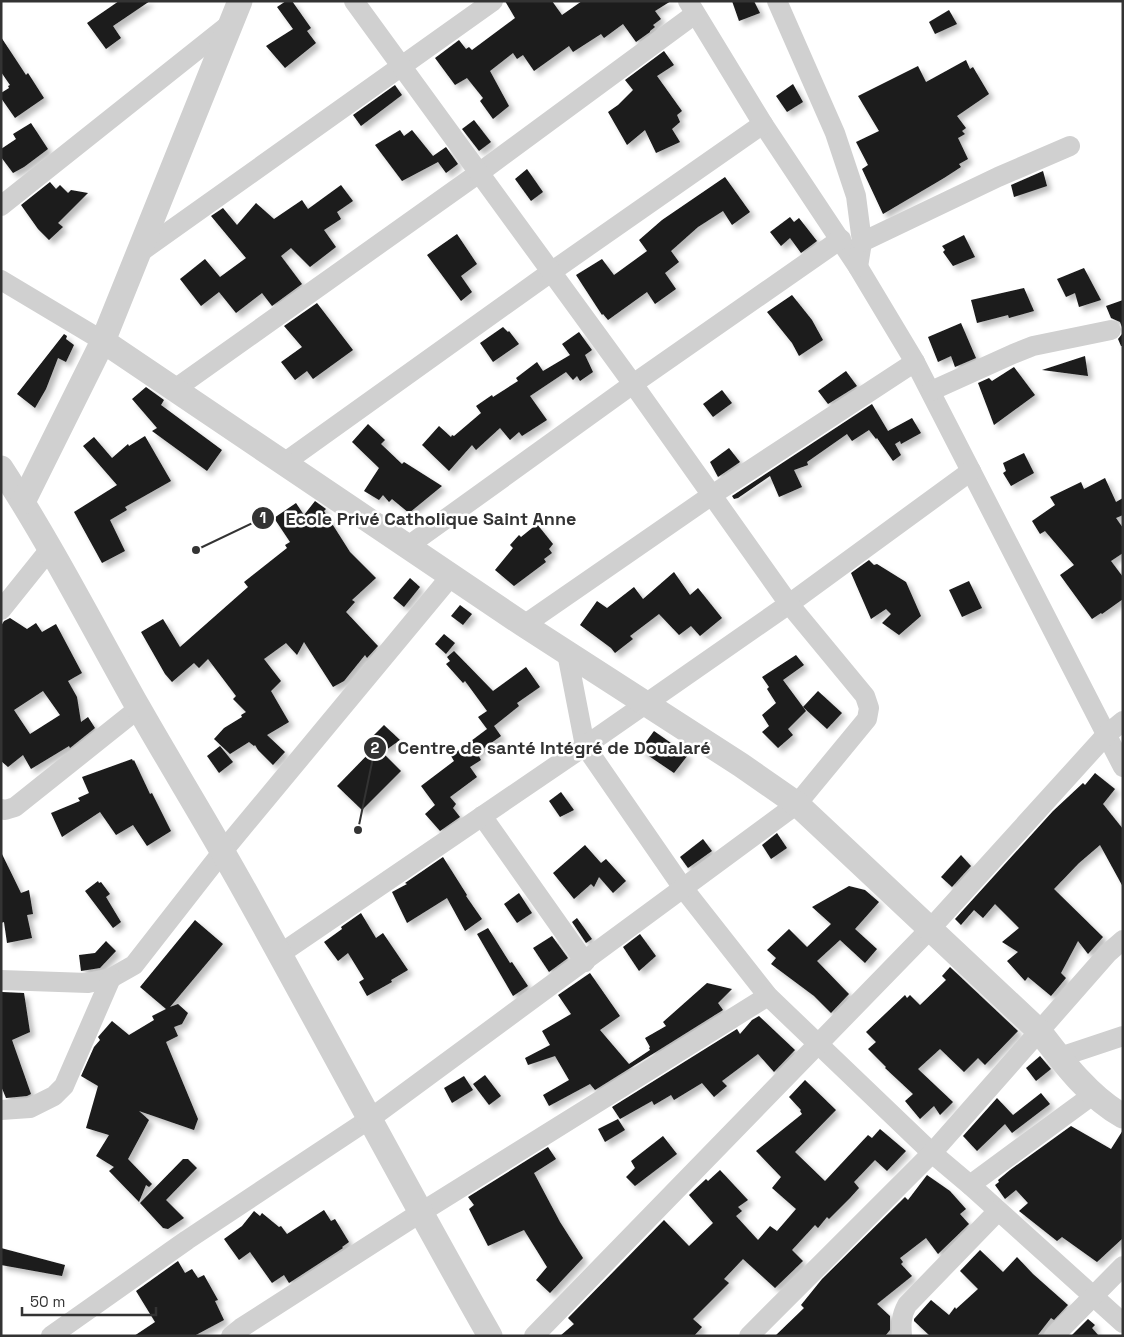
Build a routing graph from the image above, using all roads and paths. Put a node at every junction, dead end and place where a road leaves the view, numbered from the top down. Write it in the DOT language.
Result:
graph roads {
  1 [pos="354,1"];
  2 [pos="493,1"];
  3 [pos="777,1"];
  4 [pos="692,8"];
  5 [pos="236,12"];
  6 [pos="402,66"];
  7 [pos="763,124"];
  8 [pos="1070,146"];
  9 [pos="479,173"];
  10 [pos="1,206"];
  11 [pos="841,239"];
  12 [pos="862,242"];
  13 [pos="139,253"];
  14 [pos="858,267"];
  15 [pos="551,272"];
  16 [pos="1,280"];
  17 [pos="1111,330"];
  18 [pos="104,341"];
  19 [pos="915,362"];
  20 [pos="633,384"];
  21 [pos="175,389"];
  22 [pos="932,391"];
  23 [pos="284,463"];
  24 [pos="1,468"];
  25 [pos="971,472"];
  26 [pos="712,495"];
  27 [pos="23,502"];
  28 [pos="408,546"];
  29 [pos="50,549"];
  30 [pos="451,576"];
  31 [pos="789,604"];
  32 [pos="1,610"];
  33 [pos="524,625"];
  34 [pos="567,653"];
  35 [pos="644,704"];
  36 [pos="139,708"];
  37 [pos="1123,721"];
  38 [pos="1106,735"];
  39 [pos="585,746"];
  40 [pos="1123,767"];
  41 [pos="797,804"];
  42 [pos="1,809"];
  43 [pos="482,816"];
  44 [pos="223,851"];
  45 [pos="683,888"];
  46 [pos="931,928"];
  47 [pos="1123,940"];
  48 [pos="280,954"];
  49 [pos="584,962"];
  50 [pos="111,978"];
  51 [pos="1,980"];
  52 [pos="768,996"];
  53 [pos="1040,1032"];
  54 [pos="1123,1036"];
  55 [pos="817,1045"];
  56 [pos="1060,1057"];
  57 [pos="1094,1094"];
  58 [pos="1,1110"];
  59 [pos="1123,1116"];
  60 [pos="371,1118"];
  61 [pos="932,1153"];
  62 [pos="970,1185"];
  63 [pos="998,1211"];
  64 [pos="420,1213"];
  65 [pos="1123,1266"];
  66 [pos="1092,1296"];
  67 [pos="1123,1323"];
  68 [pos="51,1336"];
  69 [pos="231,1336"];
  70 [pos="490,1336"];
  71 [pos="534,1336"];
  72 [pos="749,1336"];
  73 [pos="902,1336"];
  74 [pos="1054,1336"];
  1 -- 6 [label="street"];
  2 -- 6 [label="street"];
  3 -- 12 [label="street"];
  4 -- 7 [label="street"];
  4 -- 9 [label="street"];
  5 -- 10 [label="street"];
  5 -- 13 [label="street"];
  6 -- 9 [label="street"];
  6 -- 13 [label="street"];
  7 -- 11 [label="street"];
  7 -- 15 [label="street"];
  8 -- 12 [label="street"];
  9 -- 15 [label="street"];
  9 -- 21 [label="street"];
  11 -- 14 [label="street"];
  11 -- 20 [label="street"];
  12 -- 14 [label="street"];
  13 -- 18 [label="street"];
  14 -- 19 [label="street"];
  15 -- 20 [label="street"];
  15 -- 23 [label="street"];
  16 -- 18 [label="street"];
  17 -- 22 [label="street"];
  18 -- 21 [label="street"];
  18 -- 27 [label="street"];
  19 -- 22 [label="street"];
  19 -- 26 [label="street"];
  20 -- 26 [label="street"];
  20 -- 28 [label="street"];
  21 -- 23 [label="street"];
  22 -- 25 [label="street"];
  23 -- 28 [label="street"];
  24 -- 27 [label="street"];
  25 -- 31 [label="street"];
  25 -- 38 [label="street"];
  26 -- 31 [label="street"];
  26 -- 33 [label="street"];
  27 -- 29 [label="street"];
  28 -- 30 [label="street"];
  29 -- 32 [label="street"];
  29 -- 36 [label="street"];
  30 -- 33 [label="street"];
  30 -- 44 [label="street"];
  31 -- 35 [label="street"];
  31 -- 41 [label="street"];
  33 -- 34 [label="street"];
  34 -- 35 [label="street"];
  34 -- 39 [label="street"];
  35 -- 39 [label="street"];
  35 -- 41 [label="street"];
  36 -- 42 [label="street"];
  36 -- 44 [label="street"];
  37 -- 38 [label="street"];
  38 -- 40 [label="street"];
  38 -- 46 [label="street"];
  39 -- 43 [label="street"];
  39 -- 45 [label="street"];
  41 -- 45 [label="street"];
  41 -- 46 [label="street"];
  43 -- 48 [label="street"];
  43 -- 49 [label="street"];
  44 -- 48 [label="street"];
  44 -- 50 [label="street"];
  45 -- 49 [label="street"];
  45 -- 52 [label="street"];
  46 -- 53 [label="street"];
  46 -- 55 [label="street"];
  47 -- 53 [label="street"];
  48 -- 60 [label="street"];
  49 -- 60 [label="street"];
  50 -- 51 [label="street"];
  50 -- 58 [label="street"];
  52 -- 55 [label="street"];
  52 -- 64 [label="street"];
  53 -- 56 [label="street"];
  53 -- 61 [label="street"];
  54 -- 56 [label="street"];
  55 -- 61 [label="street"];
  55 -- 71 [label="street"];
  56 -- 57 [label="street"];
  57 -- 59 [label="street"];
  57 -- 62 [label="street"];
  60 -- 64 [label="street"];
  60 -- 68 [label="street"];
  61 -- 62 [label="street"];
  61 -- 72 [label="street"];
  62 -- 63 [label="street"];
  63 -- 66 [label="street"];
  63 -- 73 [label="street"];
  64 -- 69 [label="street"];
  64 -- 70 [label="street"];
  65 -- 66 [label="street"];
  66 -- 67 [label="street"];
  66 -- 74 [label="street"];
}
